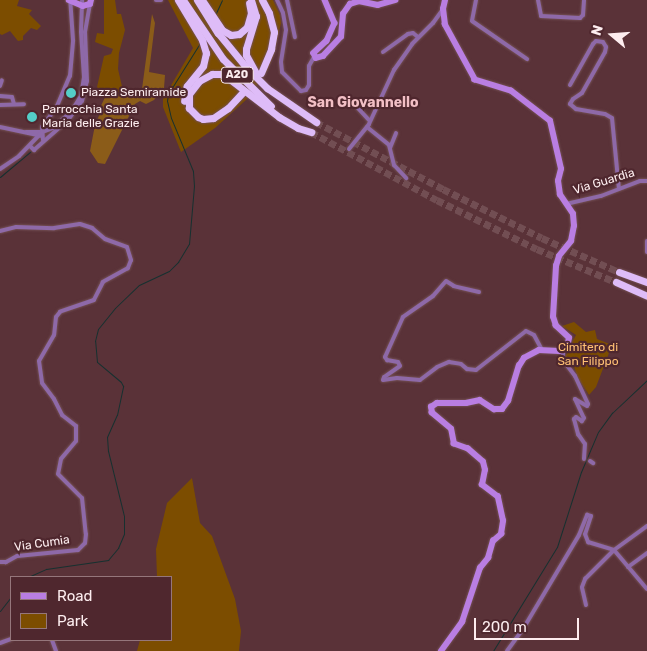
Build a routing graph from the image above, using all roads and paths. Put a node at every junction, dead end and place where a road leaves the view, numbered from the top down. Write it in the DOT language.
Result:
graph roads {
  1 [pos="70,0"];
  2 [pos="156,0"];
  3 [pos="161,0"];
  4 [pos="178,0"];
  5 [pos="183,0"];
  6 [pos="197,0"];
  7 [pos="202,0"];
  8 [pos="247,0"];
  9 [pos="251,0"];
  10 [pos="260,0"];
  11 [pos="277,0"];
  12 [pos="287,0"];
  13 [pos="325,0"];
  14 [pos="361,0"];
  15 [pos="395,0"];
  16 [pos="445,0"];
  17 [pos="476,0"];
  18 [pos="538,0"];
  19 [pos="584,0"];
  20 [pos="91,2"];
  21 [pos="81,3"];
  22 [pos="443,9"];
  23 [pos="295,37"];
  24 [pos="418,37"];
  25 [pos="382,52"];
  26 [pos="314,57"];
  27 [pos="527,59"];
  28 [pos="260,72"];
  29 [pos="2,80"];
  30 [pos="570,85"];
  31 [pos="0,86"];
  32 [pos="267,88"];
  33 [pos="0,96"];
  34 [pos="14,104"];
  35 [pos="24,104"];
  36 [pos="0,105"];
  37 [pos="355,105"];
  38 [pos="369,120"];
  39 [pos="316,122"];
  40 [pos="0,127"];
  41 [pos="367,127"];
  42 [pos="396,133"];
  43 [pos="43,136"];
  44 [pos="390,148"];
  45 [pos="349,149"];
  46 [pos="0,169"];
  47 [pos="406,178"];
  48 [pos="647,181"];
  49 [pos="619,189"];
  50 [pos="566,204"];
  51 [pos="0,231"];
  52 [pos="647,241"];
  53 [pos="647,252"];
  54 [pos="619,272"];
  55 [pos="647,280"];
  56 [pos="616,282"];
  57 [pos="479,292"];
  58 [pos="647,294"];
  59 [pos="542,350"];
  60 [pos="563,350"];
  61 [pos="584,459"];
  62 [pos="647,526"];
  63 [pos="614,550"];
  64 [pos="647,553"];
  65 [pos="0,562"];
  66 [pos="628,567"];
  67 [pos="647,590"];
  68 [pos="586,604"];
  69 [pos="441,651"];
  70 [pos="507,651"];
  1 -- 21 [label="street"];
  1 -- 43 [label="street"];
  2 -- 3 [label="street"];
  4 -- 5 [label="highway, A20"];
  6 -- 32 [label="highway, A20"];
  7 -- 8 [label="highway"];
  9 -- 32 [label="highway"];
  10 -- 28 [label="highway"];
  11 -- 26 [label="street"];
  12 -- 23 [label="street"];
  13 -- 26 [label="street"];
  14 -- 15 [label="street"];
  14 -- 26 [label="street"];
  16 -- 22 [label="street"];
  17 -- 27 [label="street"];
  18 -- 19 [label="street"];
  20 -- 21 [label="street"];
  20 -- 43 [label="street"];
  21 -- 43 [label="street"];
  22 -- 24 [label="street"];
  22 -- 50 [label="street"];
  24 -- 25 [label="street"];
  24 -- 38 [label="street"];
  29 -- 31 [label="street"];
  30 -- 49 [label="street"];
  32 -- 39 [label="highway, A20"];
  33 -- 34 [label="street"];
  34 -- 35 [label="street"];
  34 -- 36 [label="street"];
  37 -- 38 [label="street"];
  38 -- 41 [label="street"];
  40 -- 43 [label="street"];
  41 -- 44 [label="street"];
  41 -- 45 [label="street"];
  42 -- 44 [label="street"];
  43 -- 46 [label="street"];
  44 -- 47 [label="street"];
  48 -- 49 [label="street, Via Guardia"];
  49 -- 50 [label="street, Via Guardia"];
  50 -- 60 [label="street"];
  51 -- 65 [label="street, Via Cumia"];
  52 -- 53 [label="street"];
  54 -- 55 [label="highway"];
  56 -- 58 [label="highway"];
  57 -- 59 [label="street"];
  59 -- 60 [label="street"];
  59 -- 69 [label="street"];
  60 -- 61 [label="street"];
  62 -- 63 [label="street"];
  63 -- 66 [label="street"];
  63 -- 68 [label="street"];
  63 -- 70 [label="street"];
  64 -- 66 [label="street"];
  66 -- 67 [label="street"];
}
